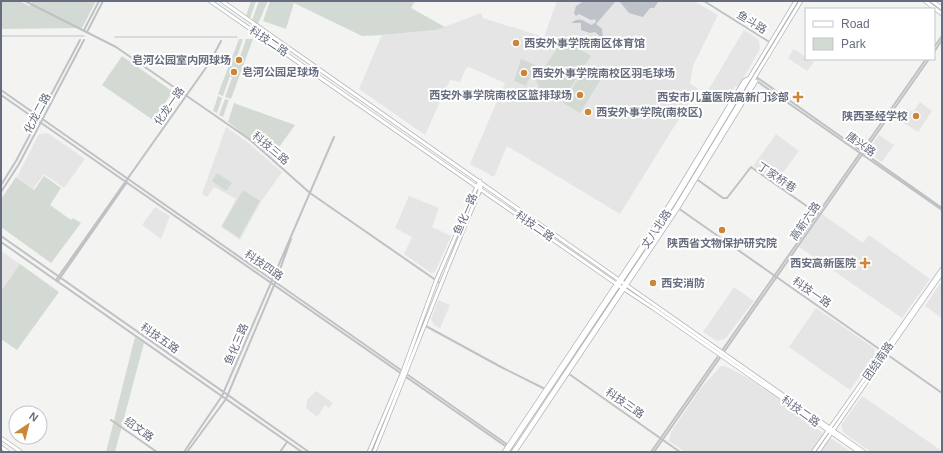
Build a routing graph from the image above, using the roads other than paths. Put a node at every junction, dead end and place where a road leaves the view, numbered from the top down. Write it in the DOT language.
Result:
graph roads {
  1 [pos="25,1"];
  2 [pos="99,1"];
  3 [pos="103,1"];
  4 [pos="210,1"];
  5 [pos="222,1"];
  6 [pos="704,1"];
  7 [pos="796,1"];
  8 [pos="801,1"];
  9 [pos="925,1"];
  10 [pos="932,1"];
  11 [pos="934,8"];
  12 [pos="942,8"];
  13 [pos="85,31"];
  14 [pos="942,36"];
  15 [pos="80,40"];
  16 [pos="84,40"];
  17 [pos="942,40"];
  18 [pos="221,41"];
  19 [pos="771,43"];
  20 [pos="935,46"];
  21 [pos="935,50"];
  22 [pos="926,60"];
  23 [pos="751,75"];
  24 [pos="756,79"];
  25 [pos="1,90"];
  26 [pos="1,95"];
  27 [pos="187,96"];
  28 [pos="31,111"];
  29 [pos="29,114"];
  30 [pos="39,117"];
  31 [pos="43,119"];
  32 [pos="38,120"];
  33 [pos="41,123"];
  34 [pos="51,125"];
  35 [pos="49,128"];
  36 [pos="334,137"];
  37 [pos="862,153"];
  38 [pos="116,170"];
  39 [pos="113,173"];
  40 [pos="128,179"];
  41 [pos="695,179"];
  42 [pos="480,181"];
  43 [pos="126,182"];
  44 [pos="1,185"];
  45 [pos="137,185"];
  46 [pos="477,186"];
  47 [pos="135,188"];
  48 [pos="480,188"];
  49 [pos="1,192"];
  50 [pos="310,193"];
  51 [pos="673,204"];
  52 [pos="677,208"];
  53 [pos="942,209"];
  54 [pos="818,214"];
  55 [pos="1,236"];
  56 [pos="292,236"];
  57 [pos="1,242"];
  58 [pos="942,269"];
  59 [pos="942,273"];
  60 [pos="775,276"];
  61 [pos="59,277"];
  62 [pos="57,281"];
  63 [pos="272,282"];
  64 [pos="438,282"];
  65 [pos="274,284"];
  66 [pos="622,284"];
  67 [pos="424,325"];
  68 [pos="722,352"];
  69 [pos="885,353"];
  70 [pos="720,355"];
  71 [pos="564,370"];
  72 [pos="402,373"];
  73 [pos="406,375"];
  74 [pos="207,380"];
  75 [pos="204,384"];
  76 [pos="547,390"];
  77 [pos="224,392"];
  78 [pos="942,393"];
  79 [pos="227,395"];
  80 [pos="222,396"];
  81 [pos="226,399"];
  82 [pos="244,406"];
  83 [pos="242,410"];
  84 [pos="111,420"];
  85 [pos="830,431"];
  86 [pos="1,438"];
  87 [pos="662,439"];
  88 [pos="287,441"];
  89 [pos="1,447"];
  90 [pos="508,448"];
  91 [pos="515,451"];
  92 [pos="8,452"];
  93 [pos="21,452"];
  94 [pos="157,452"];
  95 [pos="185,452"];
  96 [pos="280,452"];
  97 [pos="302,452"];
  98 [pos="310,452"];
  99 [pos="369,452"];
  100 [pos="374,452"];
  101 [pos="504,452"];
  102 [pos="652,452"];
  103 [pos="680,452"];
  104 [pos="813,452"];
  105 [pos="818,452"];
  106 [pos="859,452"];
  107 [pos="864,452"];
  1 -- 13 [label="street"];
  2 -- 13 [label="street"];
  3 -- 13 [label="street"];
  4 -- 46 [label="main road, 科技二路"];
  5 -- 42 [label="main road, 科技二路"];
  6 -- 19 [label="street, 鱼斗路"];
  7 -- 19 [label="main road, 丈八北路"];
  8 -- 24 [label="main road, 丈八北路"];
  9 -- 11 [label="main road"];
  10 -- 12 [label="main road"];
  13 -- 27 [label="street, 科技三路"];
  14 -- 20 [label="street"];
  15 -- 30 [label="street, 化龙二路"];
  16 -- 31 [label="street, 化龙二路"];
  17 -- 21 [label="street"];
  18 -- 27 [label="street, 化龙一路"];
  19 -- 23 [label="main road, 丈八北路"];
  22 -- 37 [label="street, 高新六路"];
  23 -- 24 [label="street, 唐兴路"];
  23 -- 51 [label="main road, 丈八北路"];
  23 -- 66 [label="main road"];
  24 -- 37 [label="street, 唐兴路"];
  24 -- 41 [label="main road, 丈八北路"];
  25 -- 28 [label="street, 科技四路"];
  26 -- 29 [label="street, 科技四路"];
  27 -- 40 [label="street, 化龙一路"];
  27 -- 50 [label="street, 科技三路"];
  28 -- 29 [label="street"];
  28 -- 30 [label="street, 科技四路"];
  29 -- 32 [label="street, 科技四路"];
  30 -- 31 [label="street, 科技四路"];
  30 -- 32 [label="street, 化龙二路"];
  31 -- 33 [label="street, 化龙二路"];
  31 -- 34 [label="street, 科技四路"];
  32 -- 33 [label="street, 科技四路"];
  32 -- 44 [label="street, 化龙二路"];
  33 -- 35 [label="street, 科技四路"];
  33 -- 49 [label="street, 化龙二路"];
  34 -- 35 [label="street"];
  34 -- 38 [label="street, 科技四路"];
  35 -- 39 [label="street, 科技四路"];
  36 -- 50 [label="street, 鱼化三路"];
  37 -- 53 [label="street, 唐兴路"];
  37 -- 54 [label="street, 高新六路"];
  38 -- 39 [label="street"];
  38 -- 40 [label="street, 科技四路"];
  39 -- 43 [label="street, 科技四路"];
  40 -- 43 [label="street, 化龙一路"];
  40 -- 45 [label="street, 科技四路"];
  41 -- 52 [label="main road, 丈八北路"];
  41 -- 54 [label="street, 丁家桥巷"];
  42 -- 46 [label="main road, 鱼化一路"];
  42 -- 48 [label="main road, 鱼化一路"];
  42 -- 66 [label="main road, 科技二路"];
  43 -- 47 [label="street, 科技四路"];
  43 -- 61 [label="street, 化龙一路"];
  45 -- 47 [label="street"];
  45 -- 63 [label="street, 科技四路"];
  46 -- 48 [label="main road, 科技二路"];
  46 -- 64 [label="main road, 鱼化一路"];
  47 -- 63 [label="street, 科技四路"];
  48 -- 64 [label="main road, 鱼化一路"];
  48 -- 66 [label="main road, 科技二路"];
  50 -- 56 [label="street, 鱼化三路"];
  50 -- 64 [label="street, 科技三路"];
  51 -- 52 [label="street, 科技一路"];
  51 -- 66 [label="main road, 丈八北路"];
  52 -- 60 [label="street, 科技一路"];
  52 -- 66 [label="main road, 丈八北路"];
  54 -- 60 [label="street, 高新六路"];
  55 -- 61 [label="street, 科技五路"];
  56 -- 63 [label="street, 鱼化三路"];
  56 -- 65 [label="street, 鱼化三路"];
  57 -- 62 [label="street, 科技五路"];
  58 -- 69 [label="main road, 团结南路"];
  59 -- 69 [label="main road, 团结南路"];
  60 -- 68 [label="street, 高新六路"];
  60 -- 69 [label="street, 科技一路"];
  61 -- 62 [label="street, 化龙一路"];
  61 -- 74 [label="street, 科技五路"];
  62 -- 75 [label="street, 科技五路"];
  63 -- 65 [label="street, 科技四路"];
  63 -- 77 [label="street, 鱼化三路"];
  64 -- 67 [label="main road, 鱼化一路"];
  64 -- 72 [label="main road, 鱼化一路"];
  65 -- 72 [label="street, 科技四路"];
  65 -- 79 [label="street, 鱼化三路"];
  66 -- 68 [label="main road, 科技二路"];
  66 -- 70 [label="main road, 科技二路"];
  66 -- 71 [label="main road, 丈八北路"];
  66 -- 71 [label="main road"];
  67 -- 73 [label="main road, 鱼化一路"];
  67 -- 76 [label="street"];
  68 -- 70 [label="street, 高新六路"];
  68 -- 85 [label="main road, 科技二路"];
  69 -- 78 [label="street, 科技一路"];
  69 -- 85 [label="main road, 团结南路"];
  70 -- 85 [label="main road, 科技二路"];
  70 -- 87 [label="street, 高新六路"];
  71 -- 76 [label="main road, 丈八北路"];
  71 -- 87 [label="street, 科技三路"];
  71 -- 91 [label="main road, 丈八北路"];
  72 -- 73 [label="street, 科技四路"];
  72 -- 99 [label="main road, 鱼化一路"];
  73 -- 90 [label="street, 科技四路"];
  73 -- 100 [label="main road, 鱼化一路"];
  74 -- 75 [label="street"];
  74 -- 77 [label="street, 科技五路"];
  75 -- 80 [label="street, 科技五路"];
  76 -- 90 [label="main road, 丈八北路"];
  77 -- 79 [label="street, 科技五路"];
  77 -- 80 [label="street, 鱼化三路"];
  79 -- 81 [label="street, 鱼化三路"];
  79 -- 82 [label="street, 科技五路"];
  80 -- 81 [label="street, 科技五路"];
  80 -- 95 [label="street, 鱼化三路"];
  81 -- 83 [label="street, 科技五路"];
  81 -- 95 [label="street, 鱼化三路"];
  82 -- 83 [label="street"];
  82 -- 98 [label="street, 科技五路"];
  83 -- 88 [label="street, 科技五路"];
  84 -- 94 [label="street, 绍文路"];
  85 -- 104 [label="main road, 团结南路"];
  85 -- 105 [label="main road, 团结南路"];
  85 -- 106 [label="main road, 科技二路"];
  85 -- 107 [label="main road, 科技二路"];
  86 -- 93 [label="main road"];
  87 -- 102 [label="street, 高新六路"];
  87 -- 103 [label="street, 科技三路"];
  88 -- 96 [label="street"];
  88 -- 97 [label="street, 科技五路"];
  89 -- 92 [label="main road"];
  90 -- 91 [label="street, 科技四路"];
  90 -- 101 [label="main road, 丈八北路"];
}
